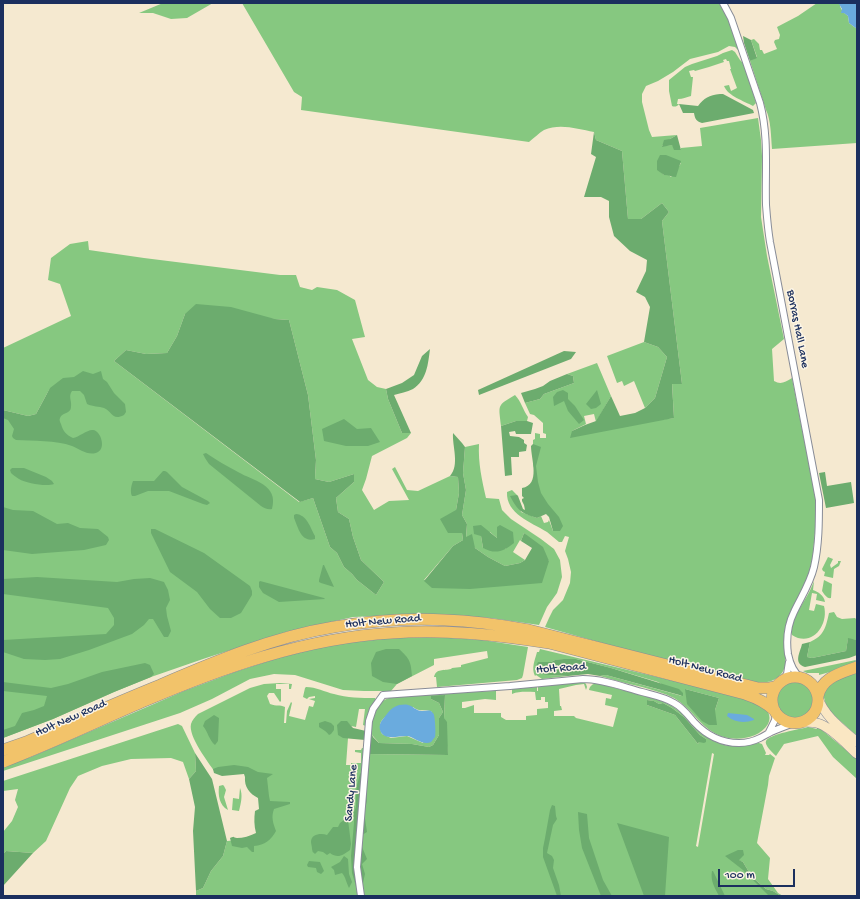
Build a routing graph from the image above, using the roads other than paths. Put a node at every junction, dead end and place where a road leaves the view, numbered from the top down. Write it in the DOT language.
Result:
graph roads {
  1 [pos="722,3"];
  2 [pos="789,660"];
  3 [pos="857,666"];
  4 [pos="836,675"];
  5 [pos="802,678"];
  6 [pos="780,684"];
  7 [pos="383,695"];
  8 [pos="818,697"];
  9 [pos="775,712"];
  10 [pos="799,723"];
  11 [pos="769,732"];
  12 [pos="857,742"];
  13 [pos="3,750"];
  14 [pos="857,754"];
  15 [pos="3,762"];
  16 [pos="361,896"];
  1 -- 2 [label="street, Borras Hall Lane"];
  2 -- 5 [label="street, Borras Hall Lane"];
  2 -- 6 [label="street, Borras Hall Lane"];
  3 -- 4 [label="highway"];
  4 -- 5 [label="highway"];
  4 -- 8 [label="highway"];
  5 -- 6 [label="highway"];
  5 -- 8 [label="highway"];
  6 -- 9 [label="highway"];
  6 -- 13 [label="highway, Holt New Road"];
  7 -- 11 [label="street, Holt Road"];
  7 -- 16 [label="street, Sandy Lane"];
  8 -- 10 [label="highway"];
  8 -- 12 [label="street"];
  9 -- 10 [label="highway"];
  9 -- 11 [label="street"];
  9 -- 15 [label="highway, Holt New Road"];
  10 -- 11 [label="street, Holt Road"];
  10 -- 14 [label="street"];
}
